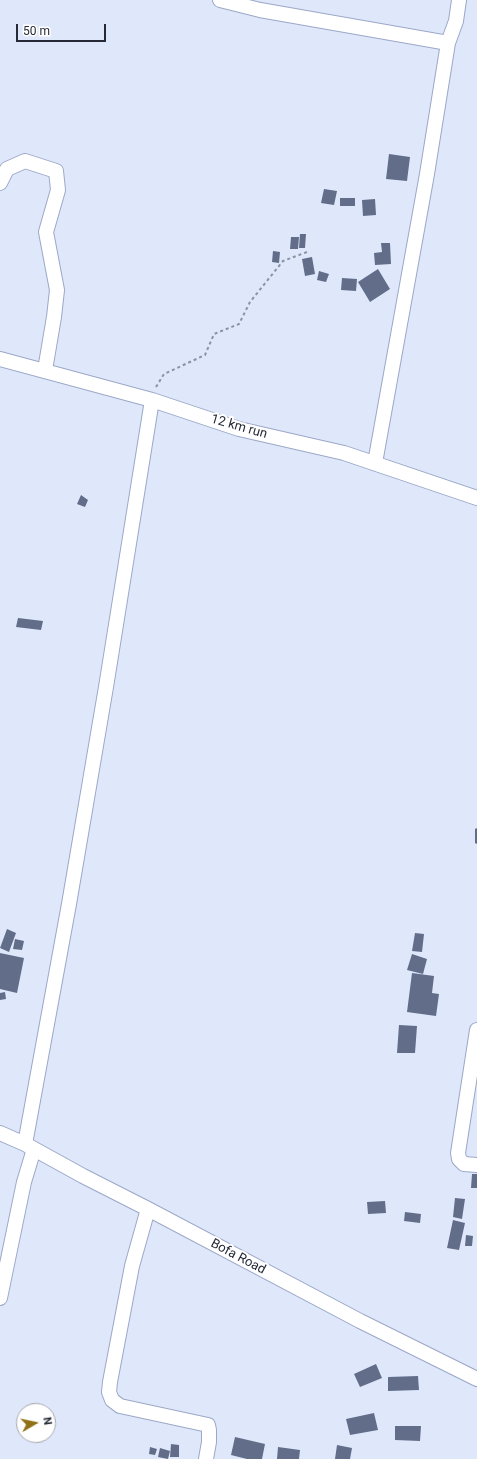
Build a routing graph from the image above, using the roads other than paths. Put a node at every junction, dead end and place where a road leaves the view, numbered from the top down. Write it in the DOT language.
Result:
graph roads {
  1 [pos="220,0"];
  2 [pos="459,0"];
  3 [pos="448,43"];
  4 [pos="0,183"];
  5 [pos="0,358"];
  6 [pos="45,370"];
  7 [pos="150,399"];
  8 [pos="376,463"];
  9 [pos="477,498"];
  10 [pos="477,1030"];
  11 [pos="0,1133"];
  12 [pos="30,1146"];
  13 [pos="477,1165"];
  14 [pos="148,1209"];
  15 [pos="0,1298"];
  16 [pos="477,1379"];
  17 [pos="206,1459"];
  1 -- 3 [label="street"];
  2 -- 3 [label="street"];
  3 -- 8 [label="street"];
  4 -- 6 [label="street"];
  5 -- 6 [label="street, 12 km run"];
  6 -- 7 [label="street, 12 km run"];
  7 -- 8 [label="street, 12 km run"];
  7 -- 12 [label="street"];
  8 -- 9 [label="street, 12 km run"];
  10 -- 13 [label="street"];
  11 -- 12 [label="street, Bofa Road"];
  12 -- 14 [label="street, Bofa Road"];
  12 -- 15 [label="street"];
  14 -- 16 [label="street, Bofa Road"];
  14 -- 17 [label="street"];
}
